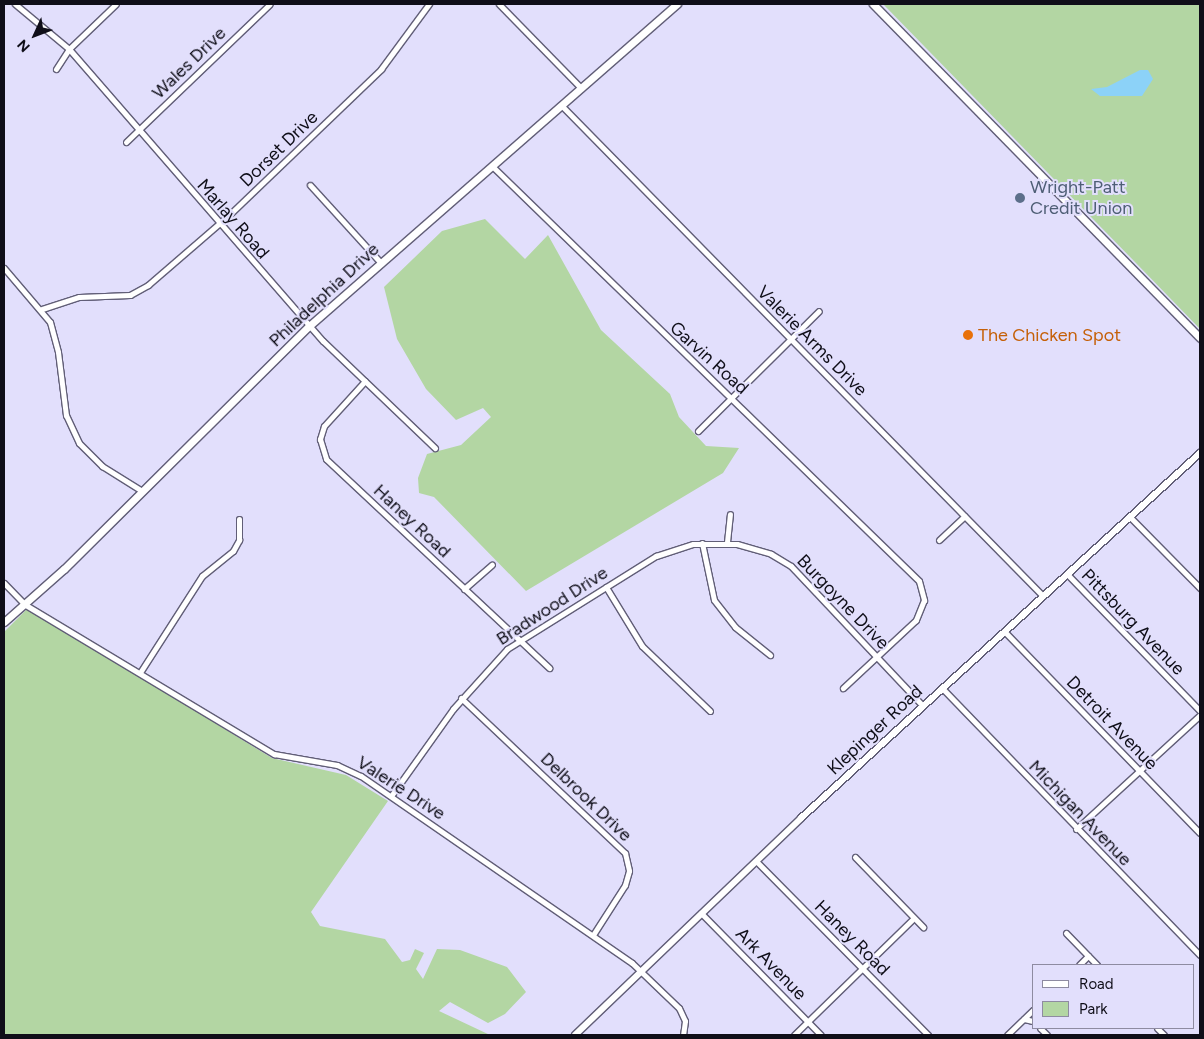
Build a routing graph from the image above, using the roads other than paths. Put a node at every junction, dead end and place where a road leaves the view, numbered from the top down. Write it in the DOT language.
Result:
graph roads {
  1 [pos="15,4"];
  2 [pos="116,4"];
  3 [pos="270,4"];
  4 [pos="429,4"];
  5 [pos="499,4"];
  6 [pos="677,4"];
  7 [pos="873,4"];
  8 [pos="69,49"];
  9 [pos="56,69"];
  10 [pos="581,88"];
  11 [pos="561,105"];
  12 [pos="138,130"];
  13 [pos="126,142"];
  14 [pos="492,166"];
  15 [pos="310,186"];
  16 [pos="219,224"];
  17 [pos="381,263"];
  18 [pos="4,268"];
  19 [pos="42,309"];
  20 [pos="819,311"];
  21 [pos="309,326"];
  22 [pos="1200,338"];
  23 [pos="791,339"];
  24 [pos="365,381"];
  25 [pos="733,397"];
  26 [pos="698,431"];
  27 [pos="435,448"];
  28 [pos="1200,453"];
  29 [pos="142,491"];
  30 [pos="730,514"];
  31 [pos="965,516"];
  32 [pos="1130,517"];
  33 [pos="239,519"];
  34 [pos="939,540"];
  35 [pos="727,542"];
  36 [pos="702,543"];
  37 [pos="492,565"];
  38 [pos="1067,574"];
  39 [pos="4,583"];
  40 [pos="606,587"];
  41 [pos="464,588"];
  42 [pos="1200,588"];
  43 [pos="1043,596"];
  44 [pos="24,604"];
  45 [pos="4,622"];
  46 [pos="1004,631"];
  47 [pos="519,640"];
  48 [pos="770,655"];
  49 [pos="877,656"];
  50 [pos="550,668"];
  51 [pos="141,671"];
  52 [pos="843,688"];
  53 [pos="942,688"];
  54 [pos="461,698"];
  55 [pos="923,706"];
  56 [pos="710,711"];
  57 [pos="1200,711"];
  58 [pos="1200,715"];
  59 [pos="1139,771"];
  60 [pos="391,796"];
  61 [pos="1076,829"];
  62 [pos="1200,833"];
  63 [pos="855,857"];
  64 [pos="756,861"];
  65 [pos="701,913"];
  66 [pos="912,920"];
  67 [pos="923,927"];
  68 [pos="1066,933"];
  69 [pos="593,935"];
  70 [pos="1200,955"];
  71 [pos="1088,956"];
  72 [pos="1080,964"];
  73 [pos="1096,964"];
  74 [pos="863,968"];
  75 [pos="642,970"];
  76 [pos="1032,1011"];
  77 [pos="1024,1019"];
  78 [pos="1032,1021"];
  79 [pos="808,1022"];
  80 [pos="575,1035"];
  81 [pos="683,1035"];
  82 [pos="794,1035"];
  83 [pos="821,1035"];
  84 [pos="928,1035"];
  85 [pos="1007,1035"];
  1 -- 8 [label="street, Marlay Road"];
  2 -- 8 [label="street"];
  3 -- 12 [label="street, Wales Drive"];
  4 -- 16 [label="street, Dorset Drive"];
  5 -- 10 [label="street"];
  6 -- 10 [label="main road, Philadelphia Drive"];
  7 -- 22 [label="main road"];
  8 -- 9 [label="street"];
  8 -- 12 [label="street, Marlay Road"];
  10 -- 11 [label="main road, Philadelphia Drive"];
  11 -- 14 [label="main road, Philadelphia Drive"];
  11 -- 23 [label="street, Valerie Arms Drive"];
  12 -- 13 [label="street, Wales Drive"];
  12 -- 16 [label="street, Marlay Road"];
  14 -- 17 [label="main road, Philadelphia Drive"];
  14 -- 25 [label="street, Garvin Road"];
  15 -- 17 [label="street"];
  16 -- 19 [label="street, Dorset Drive"];
  16 -- 21 [label="street, Marlay Road"];
  17 -- 21 [label="main road, Philadelphia Drive"];
  18 -- 19 [label="street"];
  19 -- 29 [label="street"];
  20 -- 23 [label="street"];
  21 -- 24 [label="street, Marlay Road"];
  21 -- 29 [label="main road, Philadelphia Drive"];
  23 -- 25 [label="street"];
  23 -- 31 [label="street, Valerie Arms Drive"];
  24 -- 27 [label="street, Marlay Road"];
  24 -- 41 [label="street, Haney Road"];
  25 -- 26 [label="street"];
  25 -- 49 [label="street, Garvin Road"];
  28 -- 32 [label="street, Klepinger Road"];
  29 -- 44 [label="main road, Philadelphia Drive"];
  30 -- 35 [label="street"];
  31 -- 34 [label="street"];
  31 -- 43 [label="street, Valerie Arms Drive"];
  32 -- 38 [label="street, Klepinger Road"];
  32 -- 42 [label="street"];
  33 -- 51 [label="street"];
  35 -- 36 [label="street, Bradwood Drive"];
  35 -- 49 [label="street, Burgoyne Drive"];
  36 -- 40 [label="street, Bradwood Drive"];
  36 -- 48 [label="street"];
  37 -- 41 [label="street"];
  38 -- 43 [label="street, Klepinger Road"];
  38 -- 57 [label="street, Pittsburg Avenue"];
  39 -- 44 [label="street, Valerie Drive"];
  40 -- 47 [label="street, Bradwood Drive"];
  40 -- 56 [label="street"];
  41 -- 47 [label="street, Haney Road"];
  43 -- 46 [label="street, Klepinger Road"];
  44 -- 45 [label="main road, Philadelphia Drive"];
  44 -- 51 [label="street, Valerie Drive"];
  46 -- 53 [label="street, Klepinger Road"];
  46 -- 59 [label="street, Detroit Avenue"];
  47 -- 50 [label="street, Haney Road"];
  47 -- 54 [label="street, Bradwood Drive"];
  49 -- 52 [label="street, Garvin Road"];
  49 -- 55 [label="street, Burgoyne Drive"];
  51 -- 60 [label="street, Valerie Drive"];
  53 -- 55 [label="street, Klepinger Road"];
  53 -- 61 [label="street, Michigan Avenue"];
  54 -- 60 [label="street, Bradwood Drive"];
  54 -- 69 [label="street, Delbrook Drive"];
  55 -- 64 [label="street, Klepinger Road"];
  58 -- 59 [label="street"];
  59 -- 61 [label="street"];
  59 -- 62 [label="street, Detroit Avenue"];
  60 -- 69 [label="street, Valerie Drive"];
  61 -- 70 [label="street, Michigan Avenue"];
  63 -- 66 [label="street"];
  64 -- 65 [label="street, Klepinger Road"];
  64 -- 74 [label="street, Haney Road"];
  65 -- 75 [label="street, Klepinger Road"];
  65 -- 79 [label="street, Ark Avenue"];
  66 -- 67 [label="street"];
  66 -- 74 [label="street"];
  68 -- 71 [label="street"];
  69 -- 75 [label="street, Valerie Drive"];
  71 -- 72 [label="street"];
  71 -- 73 [label="street"];
  74 -- 79 [label="street"];
  74 -- 84 [label="street, Haney Road"];
  75 -- 80 [label="street, Klepinger Road"];
  75 -- 81 [label="street, Valerie Drive"];
  76 -- 77 [label="street"];
  77 -- 78 [label="street"];
  77 -- 85 [label="street"];
  79 -- 82 [label="street"];
  79 -- 83 [label="street, Ark Avenue"];
}
